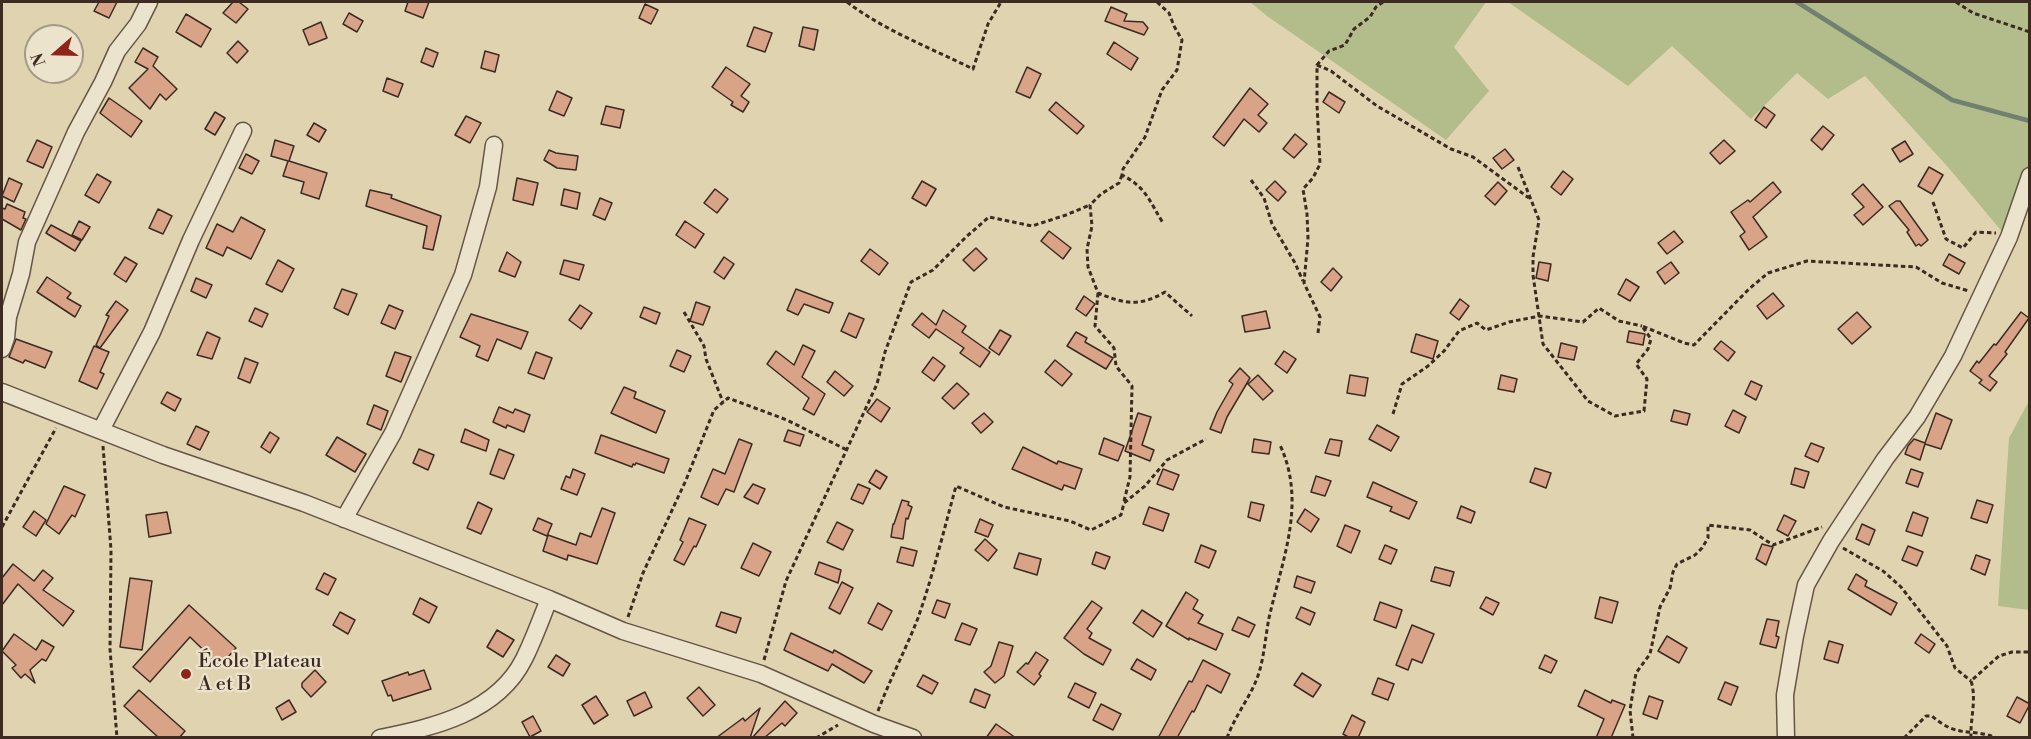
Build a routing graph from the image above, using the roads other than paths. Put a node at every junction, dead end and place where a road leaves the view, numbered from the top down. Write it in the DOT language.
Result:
graph roads {
  1 [pos="149,2"];
  2 [pos="243,131"];
  3 [pos="494,146"];
  4 [pos="2030,176"];
  5 [pos="2,349"];
  6 [pos="2,392"];
  7 [pos="101,430"];
  8 [pos="344,519"];
  9 [pos="549,599"];
  10 [pos="381,738"];
  11 [pos="913,738"];
  12 [pos="1786,738"];
  1 -- 5 [label="street"];
  2 -- 7 [label="street"];
  3 -- 8 [label="street"];
  4 -- 12 [label="street"];
  6 -- 7 [label="street"];
  7 -- 8 [label="street"];
  8 -- 9 [label="street"];
  9 -- 10 [label="street"];
  9 -- 11 [label="street"];
}
